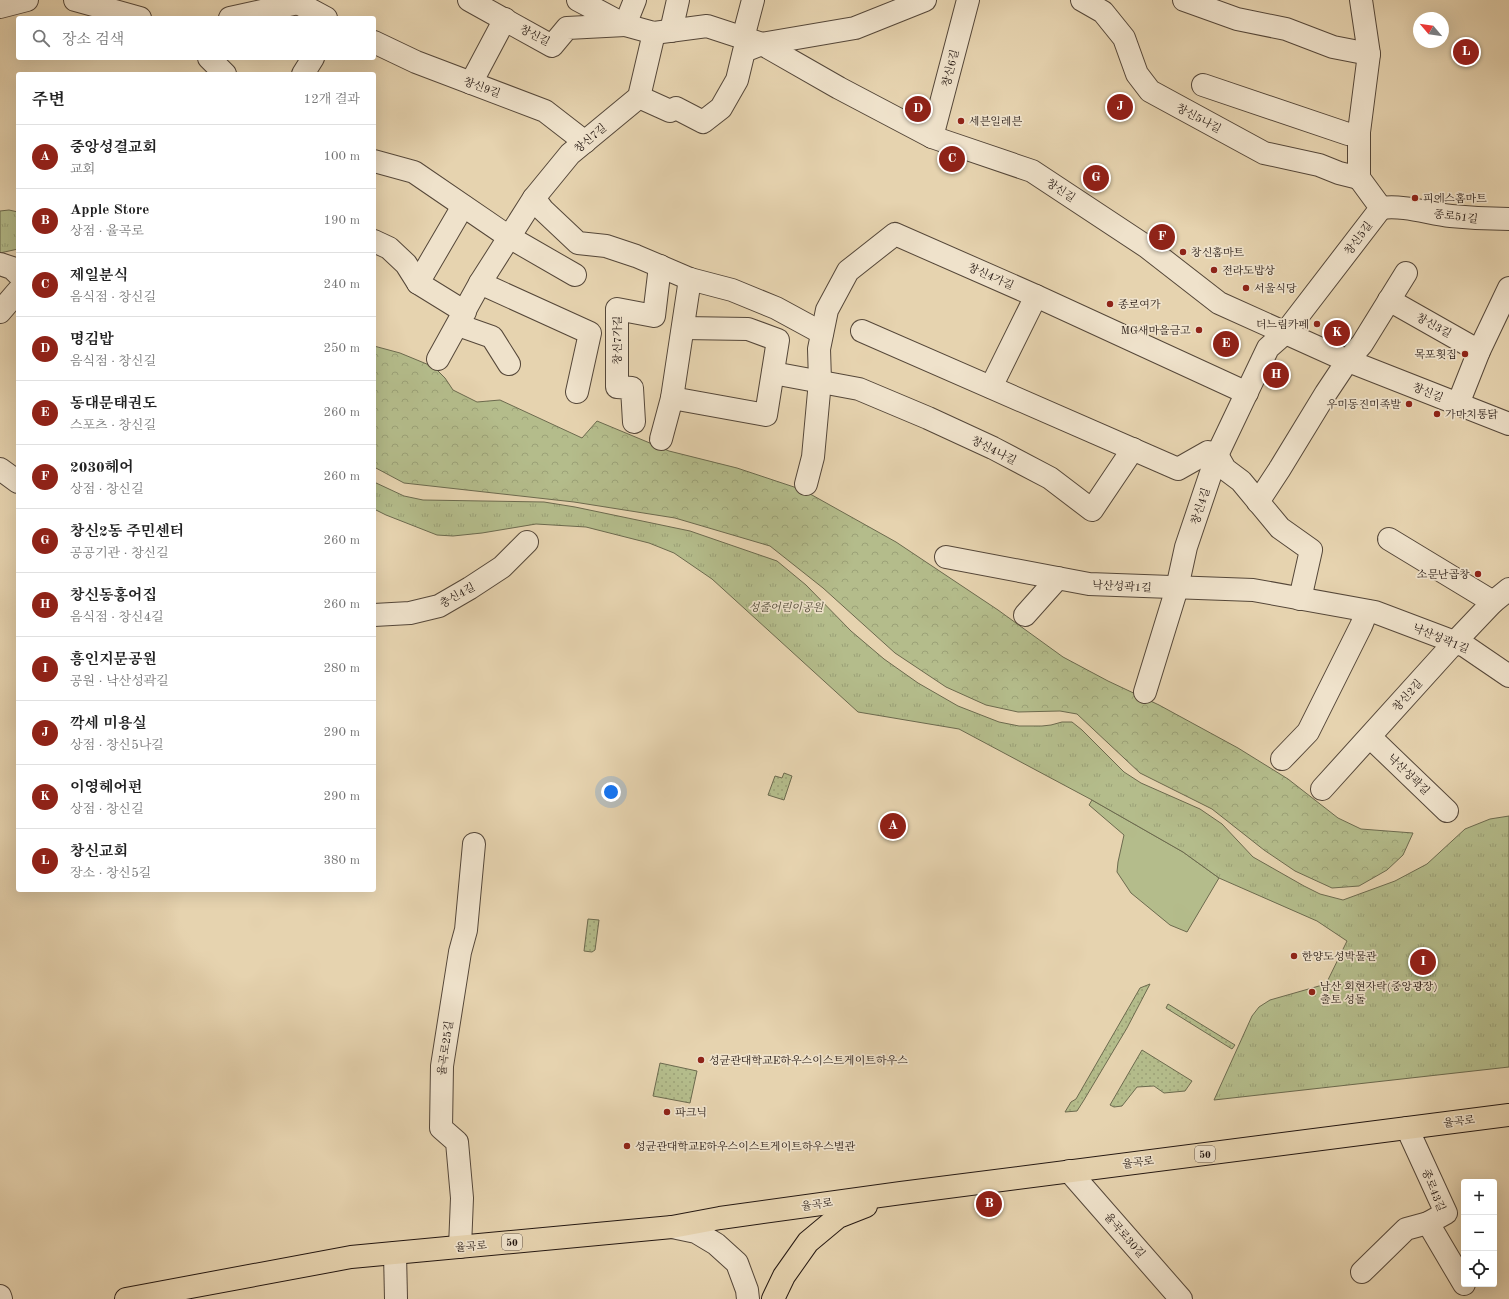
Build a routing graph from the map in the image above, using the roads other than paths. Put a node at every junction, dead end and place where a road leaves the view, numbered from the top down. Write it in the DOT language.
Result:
graph roads {
  1 [pos="27,0"];
  2 [pos="75,0"];
  3 [pos="469,0"];
  4 [pos="578,0"];
  5 [pos="636,0"];
  6 [pos="678,0"];
  7 [pos="753,0"];
  8 [pos="924,0"];
  9 [pos="968,0"];
  10 [pos="1082,0"];
  11 [pos="1184,0"];
  12 [pos="1361,0"];
  13 [pos="299,2"];
  14 [pos="0,7"];
  15 [pos="133,16"];
  16 [pos="239,16"];
  17 [pos="323,16"];
  18 [pos="505,19"];
  19 [pos="625,25"];
  20 [pos="662,32"];
  21 [pos="752,41"];
  22 [pos="376,43"];
  23 [pos="1369,54"];
  24 [pos="211,60"];
  25 [pos="312,60"];
  26 [pos="223,72"];
  27 [pos="304,72"];
  28 [pos="471,83"];
  29 [pos="1203,85"];
  30 [pos="639,97"];
  31 [pos="1359,132"];
  32 [pos="932,137"];
  33 [pos="584,142"];
  34 [pos="376,162"];
  35 [pos="1359,178"];
  36 [pos="534,198"];
  37 [pos="463,206"];
  38 [pos="1380,208"];
  39 [pos="1509,218"];
  40 [pos="509,237"];
  41 [pos="376,242"];
  42 [pos="0,263"];
  43 [pos="660,266"];
  44 [pos="16,267"];
  45 [pos="1406,273"];
  46 [pos="575,276"];
  47 [pos="690,279"];
  48 [pos="16,280"];
  49 [pos="418,283"];
  50 [pos="480,283"];
  51 [pos="1509,288"];
  52 [pos="16,289"];
  53 [pos="1036,296"];
  54 [pos="1389,300"];
  55 [pos="0,312"];
  56 [pos="461,318"];
  57 [pos="683,328"];
  58 [pos="862,331"];
  59 [pos="822,333"];
  60 [pos="1285,333"];
  61 [pos="1479,351"];
  62 [pos="438,359"];
  63 [pos="1348,360"];
  64 [pos="510,364"];
  65 [pos="773,373"];
  66 [pos="820,381"];
  67 [pos="991,387"];
  68 [pos="577,392"];
  69 [pos="1247,393"];
  70 [pos="672,398"];
  71 [pos="1458,404"];
  72 [pos="634,422"];
  73 [pos="1509,424"];
  74 [pos="662,439"];
  75 [pos="1133,449"];
  76 [pos="1217,455"];
  77 [pos="0,469"];
  78 [pos="16,481"];
  79 [pos="806,484"];
  80 [pos="1258,502"];
  81 [pos="1389,539"];
  82 [pos="527,542"];
  83 [pos="946,557"];
  84 [pos="1058,578"];
  85 [pos="1177,588"];
  86 [pos="1501,596"];
  87 [pos="1300,599"];
  88 [pos="1367,612"];
  89 [pos="376,615"];
  90 [pos="1025,615"];
  91 [pos="1455,642"];
  92 [pos="1509,676"];
  93 [pos="1145,692"];
  94 [pos="1370,737"];
  95 [pos="1282,759"];
  96 [pos="1322,790"];
  97 [pos="1448,811"];
  98 [pos="474,844"];
  99 [pos="1509,1115"];
  100 [pos="1407,1128"];
  101 [pos="1069,1171"];
  102 [pos="900,1193"];
  103 [pos="1428,1223"];
  104 [pos="672,1227"];
  105 [pos="460,1247"];
  106 [pos="395,1253"];
  107 [pos="1362,1272"];
  108 [pos="1461,1279"];
  109 [pos="1466,1287"];
  110 [pos="126,1299"];
  111 [pos="396,1299"];
  112 [pos="748,1299"];
  113 [pos="773,1299"];
  114 [pos="1181,1299"];
  115 [pos="1473,1299"];
  1 -- 14 [label="street"];
  2 -- 15 [label="street"];
  3 -- 18 [label="street, 창신길"];
  4 -- 19 [label="street, 창신길"];
  5 -- 19 [label="street"];
  6 -- 20 [label="street"];
  7 -- 21 [label="street"];
  8 -- 21 [label="street, 창신길"];
  9 -- 32 [label="street, 창신6길"];
  10 -- 35 [label="street, 창신5나길"];
  11 -- 23 [label="street"];
  12 -- 23 [label="street"];
  13 -- 16 [label="street"];
  13 -- 17 [label="street"];
  18 -- 19 [label="street, 창신길"];
  18 -- 28 [label="street"];
  19 -- 20 [label="street, 창신길"];
  20 -- 21 [label="street, 창신길"];
  20 -- 30 [label="street"];
  21 -- 30 [label="street, 창신길"];
  21 -- 32 [label="street, 창신길"];
  22 -- 28 [label="street, 창신9길"];
  23 -- 31 [label="street"];
  24 -- 26 [label="street"];
  25 -- 27 [label="street"];
  28 -- 33 [label="street, 창신9길"];
  29 -- 31 [label="street"];
  30 -- 33 [label="street, 창신7길"];
  31 -- 35 [label="street"];
  32 -- 60 [label="street, 창신길"];
  33 -- 36 [label="street, 창신7길"];
  34 -- 37 [label="street"];
  35 -- 38 [label="street"];
  36 -- 40 [label="street, 창신7길"];
  36 -- 43 [label="street"];
  37 -- 40 [label="street"];
  37 -- 49 [label="street"];
  38 -- 39 [label="street, 종로51길"];
  38 -- 60 [label="street, 창신5길"];
  40 -- 46 [label="street"];
  40 -- 50 [label="street, 창신7길"];
  41 -- 49 [label="street"];
  42 -- 44 [label="street"];
  42 -- 48 [label="street"];
  43 -- 47 [label="street"];
  43 -- 72 [label="street, 창신7가길"];
  45 -- 54 [label="street"];
  47 -- 57 [label="street"];
  47 -- 59 [label="street"];
  49 -- 56 [label="street"];
  50 -- 56 [label="street, 창신7길"];
  50 -- 68 [label="street"];
  51 -- 61 [label="street"];
  52 -- 55 [label="street"];
  53 -- 59 [label="street, 창신4가길"];
  53 -- 67 [label="street"];
  53 -- 69 [label="street, 창신4가길"];
  54 -- 61 [label="street, 창신3길"];
  54 -- 63 [label="street"];
  56 -- 62 [label="street, 창신7길"];
  56 -- 64 [label="street"];
  57 -- 65 [label="street"];
  57 -- 70 [label="street"];
  58 -- 67 [label="street"];
  59 -- 66 [label="street, 창신4가길"];
  60 -- 63 [label="street, 창신길"];
  60 -- 69 [label="street, 창신4길"];
  61 -- 71 [label="street"];
  63 -- 71 [label="street, 창신길"];
  63 -- 80 [label="street"];
  65 -- 66 [label="street"];
  65 -- 70 [label="street"];
  66 -- 75 [label="street, 창신4나길"];
  66 -- 79 [label="street, 창신4가길"];
  67 -- 75 [label="street"];
  69 -- 76 [label="street, 창신4길"];
  70 -- 74 [label="street"];
  71 -- 73 [label="street, 창신길"];
  75 -- 76 [label="street"];
  76 -- 80 [label="street"];
  76 -- 85 [label="street, 창신4길"];
  77 -- 78 [label="street"];
  80 -- 87 [label="street"];
  81 -- 86 [label="street, 창신2길"];
  82 -- 89 [label="street, 충신4길"];
  83 -- 84 [label="street, 낙산성곽1길"];
  84 -- 85 [label="street, 낙산성곽1길"];
  84 -- 90 [label="street"];
  85 -- 87 [label="street, 낙산성곽1길"];
  85 -- 93 [label="street, 창신4길"];
  86 -- 91 [label="street, 창신2길"];
  87 -- 88 [label="street, 낙산성곽1길"];
  88 -- 91 [label="street, 낙산성곽1길"];
  88 -- 95 [label="street"];
  91 -- 92 [label="street, 낙산성곽1길"];
  91 -- 94 [label="street, 창신2길"];
  94 -- 96 [label="street, 창신2길"];
  94 -- 97 [label="street, 낙산성곽길"];
  98 -- 105 [label="street, 율곡로25길"];
  99 -- 100 [label="main road, 율곡로 / 50"];
  100 -- 101 [label="main road, 율곡로 / 50"];
  100 -- 103 [label="street, 종로43길"];
  101 -- 102 [label="main road, 율곡로 / 50"];
  101 -- 114 [label="street, 율곡로30길"];
  102 -- 104 [label="main road, 율곡로 / 50"];
  102 -- 113 [label="main road"];
  103 -- 107 [label="street"];
  103 -- 108 [label="street, 종로43길"];
  104 -- 105 [label="main road, 율곡로 / 50"];
  104 -- 112 [label="street"];
  105 -- 106 [label="main road, 율곡로 / 50"];
  106 -- 110 [label="main road, 율곡로 / 50"];
  106 -- 111 [label="street"];
  109 -- 115 [label="street, 종로43길"];
}
